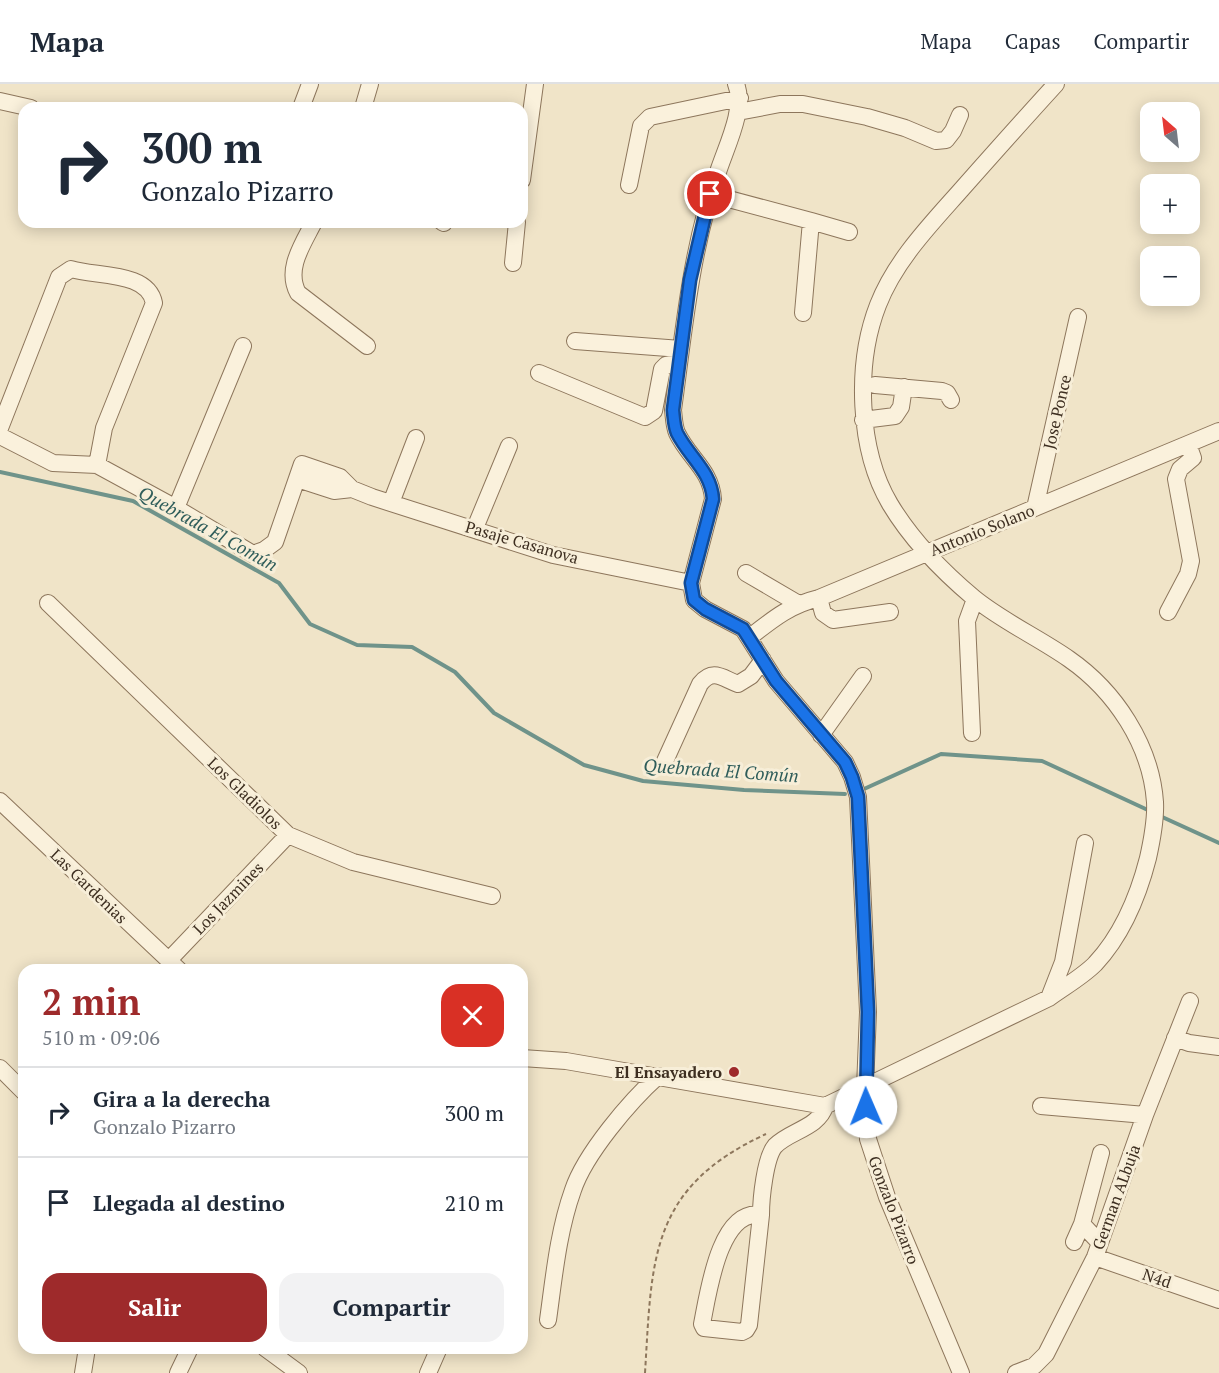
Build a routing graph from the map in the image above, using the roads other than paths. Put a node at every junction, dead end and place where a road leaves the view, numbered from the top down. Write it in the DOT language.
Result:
graph roads {
  1 [pos="310,84"];
  2 [pos="370,84"];
  3 [pos="535,84"];
  4 [pos="1056,84"];
  5 [pos="738,98"];
  6 [pos="0,101"];
  7 [pos="303,102"];
  8 [pos="365,102"];
  9 [pos="18,105"];
  10 [pos="960,115"];
  11 [pos="528,136"];
  12 [pos="628,185"];
  13 [pos="710,194"];
  14 [pos="811,221"];
  15 [pos="311,228"];
  16 [pos="516,228"];
  17 [pos="849,232"];
  18 [pos="513,263"];
  19 [pos="803,313"];
  20 [pos="1078,317"];
  21 [pos="575,341"];
  22 [pos="367,345"];
  23 [pos="243,346"];
  24 [pos="680,356"];
  25 [pos="538,373"];
  26 [pos="874,385"];
  27 [pos="904,387"];
  28 [pos="951,400"];
  29 [pos="863,420"];
  30 [pos="0,428"];
  31 [pos="1219,431"];
  32 [pos="0,436"];
  33 [pos="416,438"];
  34 [pos="1188,444"];
  35 [pos="508,446"];
  36 [pos="97,465"];
  37 [pos="391,503"];
  38 [pos="176,508"];
  39 [pos="1035,508"];
  40 [pos="475,528"];
  41 [pos="927,552"];
  42 [pos="746,573"];
  43 [pos="691,583"];
  44 [pos="819,598"];
  45 [pos="975,598"];
  46 [pos="48,603"];
  47 [pos="797,603"];
  48 [pos="890,612"];
  49 [pos="1168,612"];
  50 [pos="750,637"];
  51 [pos="763,660"];
  52 [pos="863,676"];
  53 [pos="972,733"];
  54 [pos="821,735"];
  55 [pos="665,761"];
  56 [pos="0,801"];
  57 [pos="288,835"];
  58 [pos="1085,843"];
  59 [pos="492,896"];
  60 [pos="171,964"];
  61 [pos="175,964"];
  62 [pos="1049,998"];
  63 [pos="1190,1001"];
  64 [pos="1175,1038"];
  65 [pos="1219,1047"];
  66 [pos="528,1058"];
  67 [pos="0,1068"];
  68 [pos="658,1076"];
  69 [pos="18,1086"];
  70 [pos="865,1088"];
  71 [pos="825,1106"];
  72 [pos="1041,1106"];
  73 [pos="1145,1115"];
  74 [pos="1101,1153"];
  75 [pos="760,1215"];
  76 [pos="1082,1224"];
  77 [pos="1074,1242"];
  78 [pos="1097,1250"];
  79 [pos="1219,1299"];
  80 [pos="548,1320"];
  81 [pos="86,1354"];
  82 [pos="187,1354"];
  83 [pos="273,1354"];
  84 [pos="436,1354"];
  85 [pos="83,1373"];
  86 [pos="178,1373"];
  87 [pos="299,1373"];
  88 [pos="428,1373"];
  89 [pos="962,1373"];
  90 [pos="1016,1373"];
  1 -- 7 [label="street"];
  2 -- 8 [label="street"];
  3 -- 11 [label="street"];
  4 -- 29 [label="street"];
  5 -- 10 [label="street"];
  5 -- 12 [label="street"];
  5 -- 13 [label="street"];
  6 -- 9 [label="street"];
  13 -- 14 [label="street"];
  13 -- 24 [label="street"];
  14 -- 17 [label="street"];
  14 -- 19 [label="street"];
  15 -- 22 [label="street"];
  16 -- 18 [label="street"];
  20 -- 39 [label="street, Jose Ponce"];
  21 -- 24 [label="street"];
  23 -- 38 [label="street"];
  24 -- 25 [label="street"];
  24 -- 43 [label="street"];
  26 -- 27 [label="street"];
  27 -- 28 [label="street"];
  27 -- 29 [label="street"];
  29 -- 41 [label="street"];
  30 -- 36 [label="street"];
  31 -- 34 [label="street, Antonio Solano"];
  32 -- 36 [label="street"];
  33 -- 37 [label="street"];
  34 -- 39 [label="street, Antonio Solano"];
  34 -- 49 [label="street"];
  35 -- 40 [label="street"];
  36 -- 38 [label="street"];
  37 -- 38 [label="street, Pasaje Casanova"];
  37 -- 40 [label="street, Pasaje Casanova"];
  39 -- 41 [label="street, Antonio Solano"];
  40 -- 43 [label="street, Pasaje Casanova"];
  41 -- 44 [label="street, Antonio Solano"];
  41 -- 45 [label="street"];
  42 -- 47 [label="street"];
  43 -- 50 [label="street, Gonzalo Pizarro"];
  44 -- 47 [label="street, Antonio Solano"];
  44 -- 48 [label="street"];
  45 -- 53 [label="street"];
  45 -- 62 [label="street"];
  46 -- 57 [label="street, Los Gladiolos"];
  47 -- 50 [label="street, Antonio Solano"];
  50 -- 51 [label="street, Gonzalo Pizarro"];
  51 -- 54 [label="street, Gonzalo Pizarro"];
  51 -- 55 [label="street"];
  52 -- 54 [label="street"];
  54 -- 70 [label="street, Gonzalo Pizarro"];
  56 -- 60 [label="street, Las Gardenias"];
  57 -- 59 [label="street, Los Gladiolos"];
  57 -- 61 [label="street, Los Jazmines"];
  58 -- 62 [label="street"];
  62 -- 70 [label="street"];
  63 -- 64 [label="street, German ALbuja"];
  64 -- 65 [label="street"];
  64 -- 73 [label="street, German ALbuja"];
  66 -- 68 [label="street"];
  67 -- 69 [label="street"];
  68 -- 71 [label="street"];
  68 -- 80 [label="street"];
  70 -- 71 [label="street"];
  70 -- 89 [label="street, Gonzalo Pizarro"];
  71 -- 75 [label="street"];
  72 -- 73 [label="street"];
  73 -- 78 [label="street, German ALbuja"];
  74 -- 76 [label="street"];
  75 -- 75 [label="street"];
  76 -- 77 [label="street"];
  76 -- 78 [label="street"];
  78 -- 79 [label="street, N4d"];
  78 -- 90 [label="street, German ALbuja"];
  81 -- 85 [label="street"];
  82 -- 86 [label="street"];
  83 -- 87 [label="street"];
  84 -- 88 [label="street"];
}
